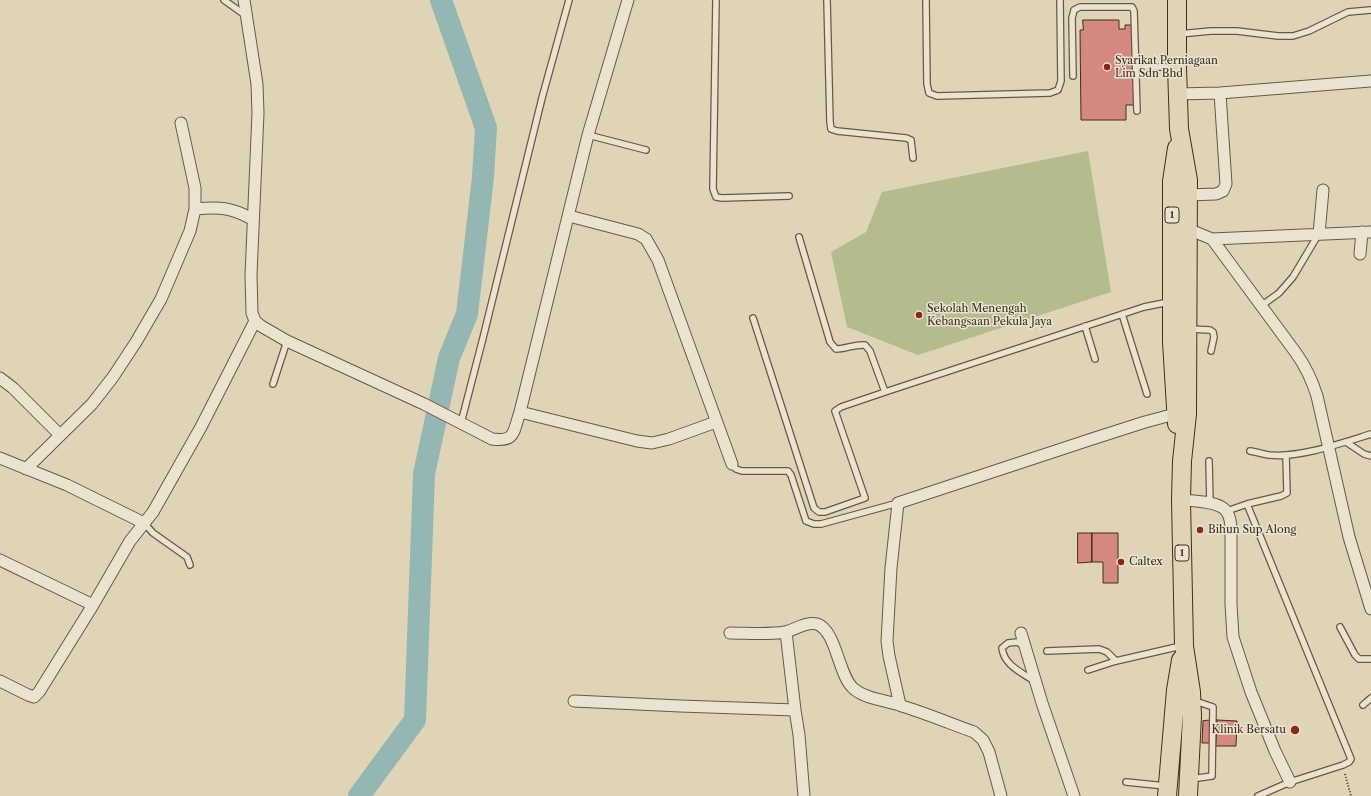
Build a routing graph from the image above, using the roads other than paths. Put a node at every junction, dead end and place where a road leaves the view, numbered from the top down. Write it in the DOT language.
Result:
graph roads {
  1 [pos="224,0"];
  2 [pos="244,0"];
  3 [pos="569,0"];
  4 [pos="628,0"];
  5 [pos="716,0"];
  6 [pos="827,0"];
  7 [pos="926,0"];
  8 [pos="1060,0"];
  9 [pos="1177,0"];
  10 [pos="1371,10"];
  11 [pos="247,16"];
  12 [pos="1176,34"];
  13 [pos="1136,66"];
  14 [pos="1177,67"];
  15 [pos="1072,76"];
  16 [pos="1371,81"];
  17 [pos="1220,93"];
  18 [pos="1177,94"];
  19 [pos="1137,110"];
  20 [pos="181,123"];
  21 [pos="1179,128"];
  22 [pos="588,135"];
  23 [pos="646,150"];
  24 [pos="913,158"];
  25 [pos="1323,190"];
  26 [pos="1187,195"];
  27 [pos="789,196"];
  28 [pos="195,209"];
  29 [pos="569,216"];
  30 [pos="252,219"];
  31 [pos="1188,229"];
  32 [pos="1367,232"];
  33 [pos="1319,234"];
  34 [pos="799,237"];
  35 [pos="1212,239"];
  36 [pos="1360,254"];
  37 [pos="1180,301"];
  38 [pos="1261,306"];
  39 [pos="1122,314"];
  40 [pos="753,318"];
  41 [pos="255,321"];
  42 [pos="1085,326"];
  43 [pos="1187,329"];
  44 [pos="287,341"];
  45 [pos="1211,351"];
  46 [pos="1095,360"];
  47 [pos="0,378"];
  48 [pos="273,384"];
  49 [pos="885,392"];
  50 [pos="1147,394"];
  51 [pos="520,412"];
  52 [pos="1175,414"];
  53 [pos="716,422"];
  54 [pos="461,423"];
  55 [pos="1371,434"];
  56 [pos="60,435"];
  57 [pos="1346,442"];
  58 [pos="1328,448"];
  59 [pos="1250,451"];
  60 [pos="1286,455"];
  61 [pos="1371,456"];
  62 [pos="0,458"];
  63 [pos="1182,460"];
  64 [pos="1209,462"];
  65 [pos="732,464"];
  66 [pos="26,469"];
  67 [pos="1181,500"];
  68 [pos="898,503"];
  69 [pos="1210,503"];
  70 [pos="1247,504"];
  71 [pos="1227,511"];
  72 [pos="144,524"];
  73 [pos="0,560"];
  74 [pos="190,565"];
  75 [pos="93,605"];
  76 [pos="1371,610"];
  77 [pos="1340,627"];
  78 [pos="786,632"];
  79 [pos="730,633"];
  80 [pos="1021,633"];
  81 [pos="1184,646"];
  82 [pos="1025,648"];
  83 [pos="1047,651"];
  84 [pos="1371,659"];
  85 [pos="1116,661"];
  86 [pos="1088,670"];
  87 [pos="0,681"];
  88 [pos="1036,682"];
  89 [pos="1371,698"];
  90 [pos="574,701"];
  91 [pos="900,705"];
  92 [pos="1363,705"];
  93 [pos="795,710"];
  94 [pos="1126,782"];
  95 [pos="1290,782"];
  96 [pos="1189,788"];
  97 [pos="1168,791"];
  98 [pos="804,796"];
  99 [pos="1001,796"];
  100 [pos="1074,796"];
  101 [pos="1258,796"];
  1 -- 11 [label="lane"];
  2 -- 11 [label="street"];
  3 -- 54 [label="lane"];
  4 -- 22 [label="street"];
  5 -- 27 [label="lane"];
  6 -- 24 [label="lane"];
  7 -- 8 [label="lane"];
  9 -- 12 [label="main road, 1"];
  10 -- 12 [label="lane"];
  11 -- 30 [label="street"];
  12 -- 14 [label="main road, 1"];
  13 -- 14 [label="lane"];
  13 -- 15 [label="lane"];
  13 -- 19 [label="lane"];
  14 -- 18 [label="main road, 1"];
  16 -- 17 [label="street"];
  17 -- 18 [label="street"];
  17 -- 26 [label="street"];
  18 -- 21 [label="main road, 1"];
  20 -- 28 [label="street"];
  21 -- 26 [label="main road, 1"];
  21 -- 37 [label="main road, 1"];
  22 -- 23 [label="lane"];
  22 -- 29 [label="street"];
  25 -- 33 [label="street"];
  26 -- 31 [label="main road, 1"];
  28 -- 30 [label="street"];
  28 -- 56 [label="street"];
  29 -- 51 [label="street"];
  29 -- 53 [label="street"];
  30 -- 41 [label="street"];
  31 -- 35 [label="street"];
  31 -- 37 [label="main road, 1"];
  32 -- 33 [label="street"];
  32 -- 36 [label="street"];
  33 -- 35 [label="street"];
  33 -- 38 [label="lane"];
  34 -- 49 [label="lane"];
  35 -- 38 [label="street"];
  37 -- 39 [label="lane"];
  37 -- 43 [label="main road, 1"];
  37 -- 52 [label="main road, 1"];
  38 -- 58 [label="street"];
  39 -- 42 [label="lane"];
  39 -- 50 [label="lane"];
  40 -- 49 [label="lane"];
  41 -- 44 [label="street"];
  41 -- 72 [label="street"];
  42 -- 46 [label="lane"];
  42 -- 49 [label="lane"];
  43 -- 45 [label="lane"];
  43 -- 63 [label="main road, 1"];
  44 -- 48 [label="lane"];
  44 -- 54 [label="street"];
  47 -- 56 [label="street"];
  51 -- 53 [label="street"];
  51 -- 54 [label="street"];
  52 -- 63 [label="main road, 1"];
  52 -- 68 [label="street"];
  53 -- 65 [label="street"];
  55 -- 57 [label="lane"];
  56 -- 66 [label="street"];
  57 -- 58 [label="lane"];
  57 -- 61 [label="lane"];
  58 -- 60 [label="lane"];
  58 -- 76 [label="street"];
  59 -- 60 [label="lane"];
  60 -- 70 [label="lane"];
  62 -- 66 [label="street"];
  63 -- 67 [label="main road, 1"];
  64 -- 69 [label="lane"];
  65 -- 68 [label="lane"];
  66 -- 72 [label="street"];
  67 -- 69 [label="street"];
  67 -- 81 [label="main road, 1"];
  68 -- 91 [label="street"];
  69 -- 71 [label="street"];
  70 -- 71 [label="lane"];
  70 -- 95 [label="lane"];
  71 -- 95 [label="street"];
  72 -- 74 [label="lane"];
  72 -- 75 [label="street"];
  73 -- 75 [label="street"];
  75 -- 87 [label="street"];
  77 -- 84 [label="lane"];
  78 -- 79 [label="street"];
  78 -- 91 [label="street"];
  78 -- 93 [label="street"];
  80 -- 82 [label="street"];
  81 -- 85 [label="lane"];
  81 -- 96 [label="main road, 1"];
  81 -- 97 [label="main road, 1"];
  82 -- 88 [label="street"];
  82 -- 88 [label="lane"];
  83 -- 85 [label="lane"];
  85 -- 86 [label="lane"];
  88 -- 100 [label="street"];
  89 -- 92 [label="lane"];
  90 -- 93 [label="street"];
  91 -- 99 [label="street"];
  93 -- 98 [label="street"];
  94 -- 97 [label="lane"];
  95 -- 101 [label="lane"];
}
